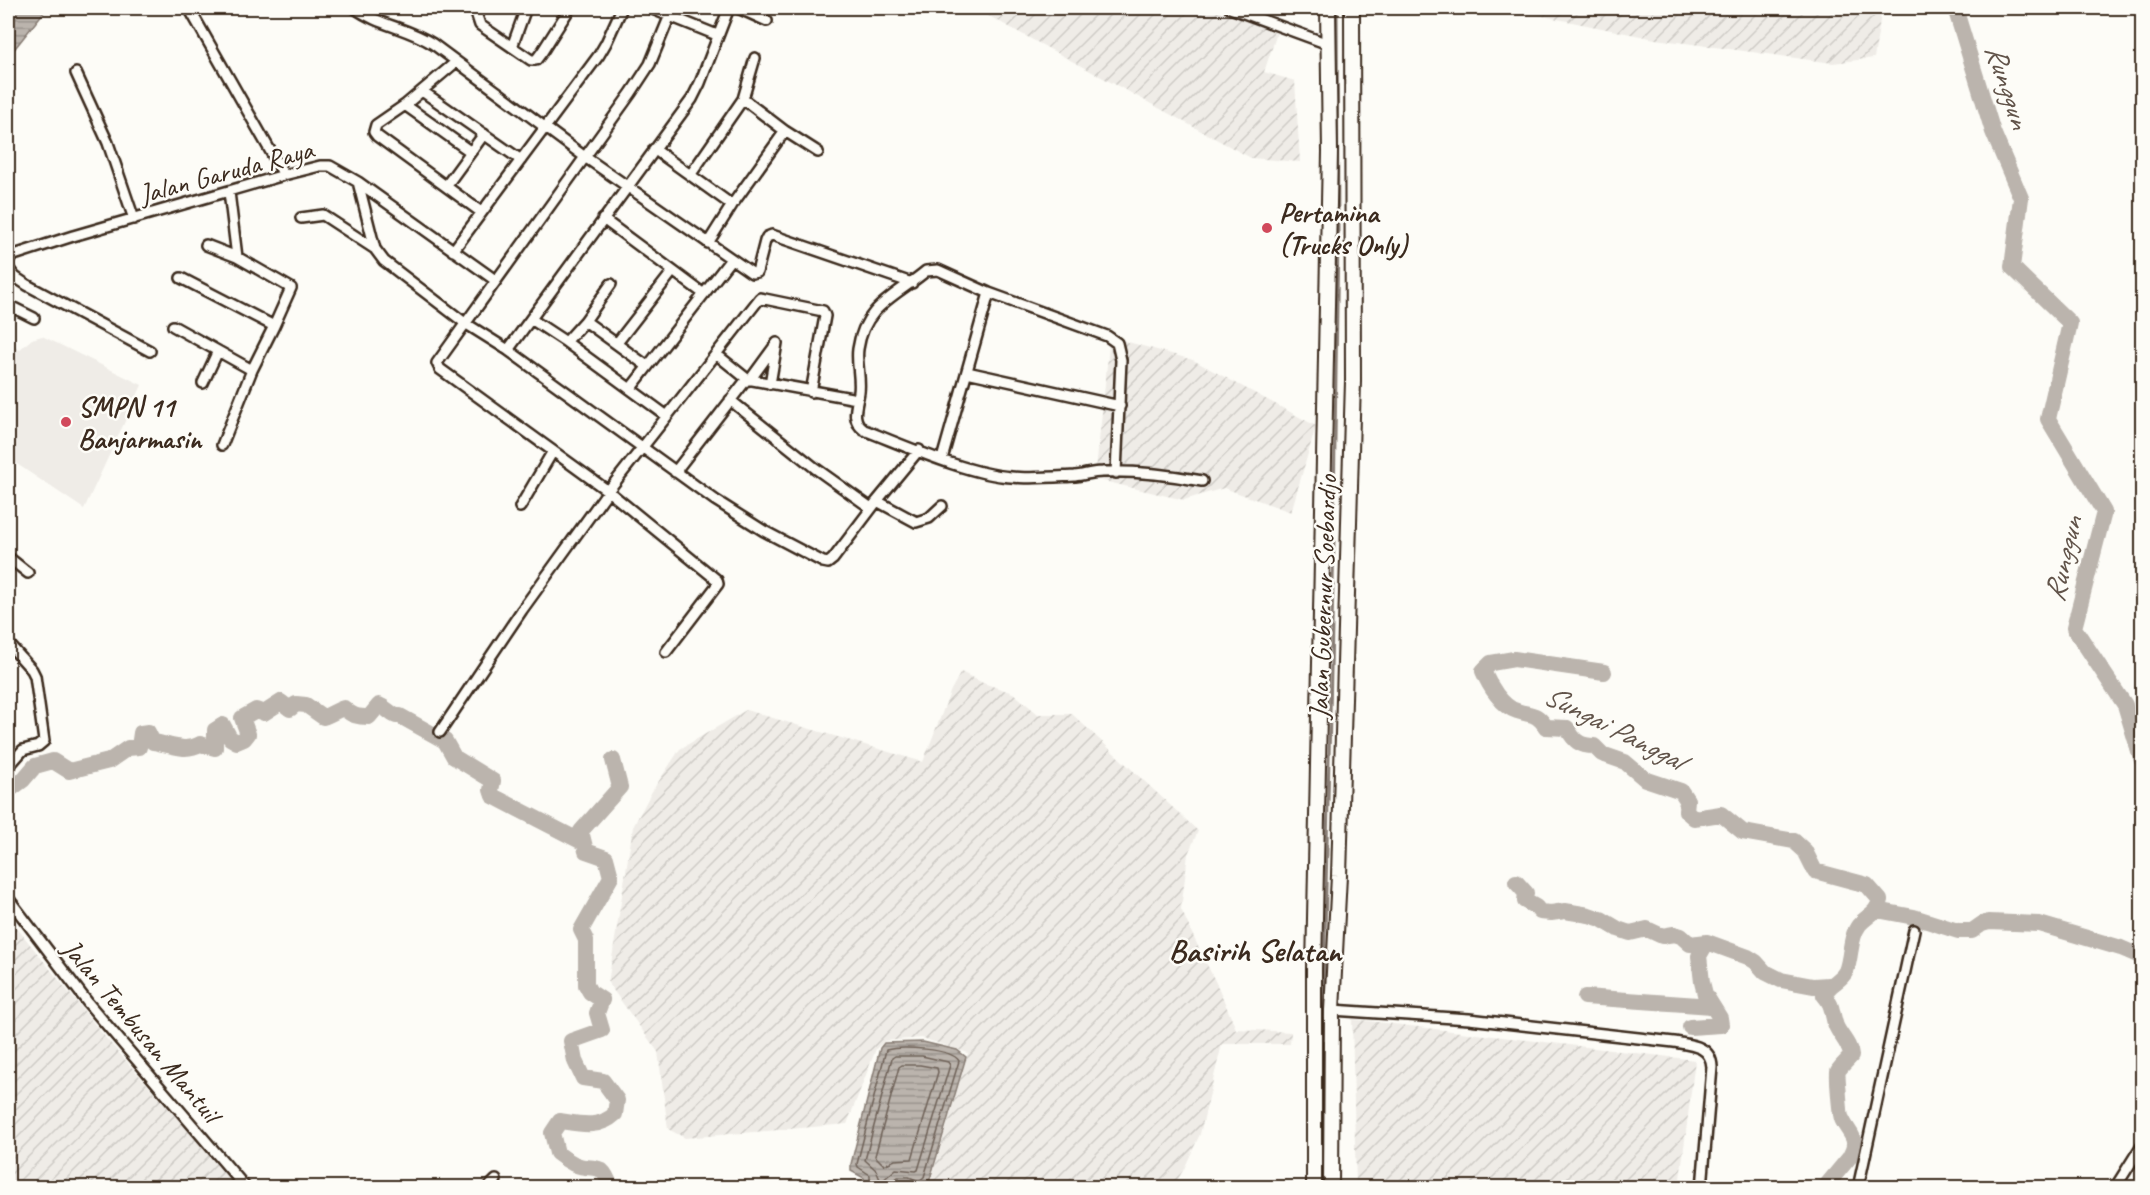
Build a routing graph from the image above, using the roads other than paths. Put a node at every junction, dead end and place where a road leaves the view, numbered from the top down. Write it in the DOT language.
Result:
graph roads {
  1 [pos="189,8"];
  2 [pos="355,8"];
  3 [pos="479,8"];
  4 [pos="526,8"];
  5 [pos="570,8"];
  6 [pos="622,8"];
  7 [pos="650,8"];
  8 [pos="729,8"];
  9 [pos="738,8"];
  10 [pos="1230,8"];
  11 [pos="1328,8"];
  12 [pos="1352,8"];
  13 [pos="671,12"];
  14 [pos="767,21"];
  15 [pos="717,35"];
  16 [pos="1328,44"];
  17 [pos="512,47"];
  18 [pos="755,58"];
  19 [pos="456,63"];
  20 [pos="76,73"];
  21 [pos="422,91"];
  22 [pos="743,99"];
  23 [pos="405,105"];
  24 [pos="545,127"];
  25 [pos="785,131"];
  26 [pos="484,135"];
  27 [pos="654,149"];
  28 [pos="471,152"];
  29 [pos="818,152"];
  30 [pos="585,157"];
  31 [pos="521,160"];
  32 [pos="691,174"];
  33 [pos="284,175"];
  34 [pos="358,182"];
  35 [pos="446,186"];
  36 [pos="627,186"];
  37 [pos="229,192"];
  38 [pos="732,205"];
  39 [pos="481,212"];
  40 [pos="301,218"];
  41 [pos="134,219"];
  42 [pos="603,219"];
  43 [pos="708,243"];
  44 [pos="207,245"];
  45 [pos="375,249"];
  46 [pos="453,251"];
  47 [pos="8,257"];
  48 [pos="237,257"];
  49 [pos="731,259"];
  50 [pos="8,268"];
  51 [pos="673,271"];
  52 [pos="181,278"];
  53 [pos="495,280"];
  54 [pos="912,283"];
  55 [pos="611,284"];
  56 [pos="989,293"];
  57 [pos="704,294"];
  58 [pos="8,305"];
  59 [pos="34,318"];
  60 [pos="531,319"];
  61 [pos="585,321"];
  62 [pos="465,323"];
  63 [pos="173,326"];
  64 [pos="274,326"];
  65 [pos="566,342"];
  66 [pos="616,343"];
  67 [pos="508,350"];
  68 [pos="150,351"];
  69 [pos="218,351"];
  70 [pos="716,354"];
  71 [pos="647,366"];
  72 [pos="252,370"];
  73 [pos="966,372"];
  74 [pos="748,379"];
  75 [pos="203,383"];
  76 [pos="770,384"];
  77 [pos="631,388"];
  78 [pos="811,392"];
  79 [pos="857,399"];
  80 [pos="730,400"];
  81 [pos="1120,406"];
  82 [pos="667,416"];
  83 [pos="222,446"];
  84 [pos="642,449"];
  85 [pos="919,450"];
  86 [pos="553,451"];
  87 [pos="942,459"];
  88 [pos="675,472"];
  89 [pos="1116,473"];
  90 [pos="1202,481"];
  91 [pos="608,491"];
  92 [pos="874,504"];
  93 [pos="942,506"];
  94 [pos="520,507"];
  95 [pos="1323,526"];
  96 [pos="1349,526"];
  97 [pos="8,557"];
  98 [pos="28,573"];
  99 [pos="8,643"];
  100 [pos="666,652"];
  101 [pos="440,732"];
  102 [pos="8,767"];
  103 [pos="8,898"];
  104 [pos="1914,930"];
  105 [pos="1332,1010"];
  106 [pos="2142,1145"];
  107 [pos="496,1180"];
  108 [pos="246,1188"];
  109 [pos="488,1188"];
  110 [pos="1314,1188"];
  111 [pos="1331,1188"];
  112 [pos="1702,1188"];
  113 [pos="1858,1188"];
  114 [pos="2115,1188"];
  1 -- 33 [label="street"];
  2 -- 19 [label="street"];
  3 -- 17 [label="street"];
  4 -- 17 [label="street"];
  5 -- 17 [label="street"];
  6 -- 24 [label="street"];
  7 -- 13 [label="street"];
  8 -- 15 [label="street"];
  9 -- 14 [label="street"];
  10 -- 16 [label="street"];
  11 -- 16 [label="highway, Jalan Gubernur Soebardjo"];
  12 -- 96 [label="highway, Jalan Gubernur Soebardjo"];
  13 -- 15 [label="street"];
  13 -- 30 [label="street"];
  15 -- 27 [label="street"];
  16 -- 95 [label="highway, Jalan Gubernur Soebardjo"];
  18 -- 22 [label="street"];
  19 -- 21 [label="street"];
  19 -- 24 [label="street"];
  20 -- 41 [label="street"];
  21 -- 23 [label="street"];
  21 -- 26 [label="street"];
  22 -- 25 [label="street"];
  22 -- 32 [label="street"];
  23 -- 28 [label="street"];
  23 -- 35 [label="street"];
  24 -- 30 [label="street"];
  24 -- 31 [label="street"];
  25 -- 29 [label="street"];
  25 -- 38 [label="street"];
  26 -- 28 [label="street"];
  26 -- 31 [label="street"];
  27 -- 32 [label="street"];
  27 -- 36 [label="street"];
  28 -- 35 [label="street"];
  30 -- 36 [label="street"];
  30 -- 53 [label="street"];
  31 -- 39 [label="street"];
  32 -- 38 [label="street"];
  33 -- 34 [label="street, Jalan Garuda Raya"];
  33 -- 37 [label="street, Jalan Garuda Raya"];
  34 -- 45 [label="street"];
  34 -- 46 [label="street, Jalan Garuda Raya"];
  35 -- 39 [label="street"];
  36 -- 42 [label="street"];
  36 -- 43 [label="street"];
  37 -- 41 [label="street, Jalan Garuda Raya"];
  37 -- 48 [label="street"];
  38 -- 43 [label="street"];
  39 -- 46 [label="street"];
  40 -- 45 [label="street"];
  41 -- 47 [label="street, Jalan Garuda Raya"];
  42 -- 51 [label="street"];
  42 -- 60 [label="street"];
  43 -- 49 [label="street"];
  44 -- 48 [label="street"];
  45 -- 62 [label="street"];
  46 -- 53 [label="street, Jalan Garuda Raya"];
  48 -- 64 [label="street"];
  49 -- 54 [label="street"];
  49 -- 57 [label="street"];
  50 -- 68 [label="street"];
  51 -- 57 [label="street"];
  51 -- 66 [label="street"];
  52 -- 64 [label="street"];
  53 -- 62 [label="street"];
  54 -- 56 [label="street"];
  54 -- 79 [label="street"];
  55 -- 61 [label="street"];
  56 -- 73 [label="street"];
  56 -- 81 [label="street"];
  57 -- 71 [label="street"];
  58 -- 59 [label="street"];
  60 -- 65 [label="street"];
  60 -- 67 [label="street"];
  61 -- 65 [label="street"];
  61 -- 66 [label="street"];
  62 -- 67 [label="street"];
  62 -- 86 [label="street"];
  63 -- 69 [label="street"];
  64 -- 72 [label="street"];
  65 -- 77 [label="street"];
  66 -- 71 [label="street"];
  67 -- 84 [label="street"];
  69 -- 72 [label="street"];
  69 -- 75 [label="street"];
  70 -- 74 [label="street"];
  70 -- 78 [label="street"];
  70 -- 82 [label="street"];
  71 -- 77 [label="street"];
  72 -- 83 [label="street"];
  73 -- 81 [label="street"];
  73 -- 87 [label="street"];
  74 -- 76 [label="street"];
  74 -- 76 [label="street"];
  74 -- 80 [label="street"];
  76 -- 78 [label="street"];
  77 -- 82 [label="street"];
  78 -- 79 [label="street"];
  79 -- 85 [label="street"];
  80 -- 88 [label="street"];
  80 -- 92 [label="street"];
  81 -- 89 [label="street"];
  82 -- 84 [label="street"];
  84 -- 88 [label="street"];
  84 -- 91 [label="street"];
  85 -- 87 [label="street"];
  85 -- 92 [label="street"];
  86 -- 91 [label="street"];
  86 -- 94 [label="street"];
  87 -- 89 [label="street"];
  88 -- 92 [label="street"];
  89 -- 90 [label="street"];
  91 -- 100 [label="street"];
  91 -- 101 [label="street"];
  92 -- 93 [label="street"];
  95 -- 96 [label="highway"];
  95 -- 110 [label="highway, Jalan Gubernur Soebardjo"];
  96 -- 105 [label="highway, Jalan Gubernur Soebardjo"];
  97 -- 98 [label="street"];
  99 -- 102 [label="street"];
  103 -- 108 [label="street, Jalan Tembusan Mantuil"];
  104 -- 113 [label="street"];
  105 -- 111 [label="highway, Jalan Gubernur Soebardjo"];
  105 -- 112 [label="street"];
  106 -- 114 [label="street"];
  107 -- 109 [label="street"];
}
